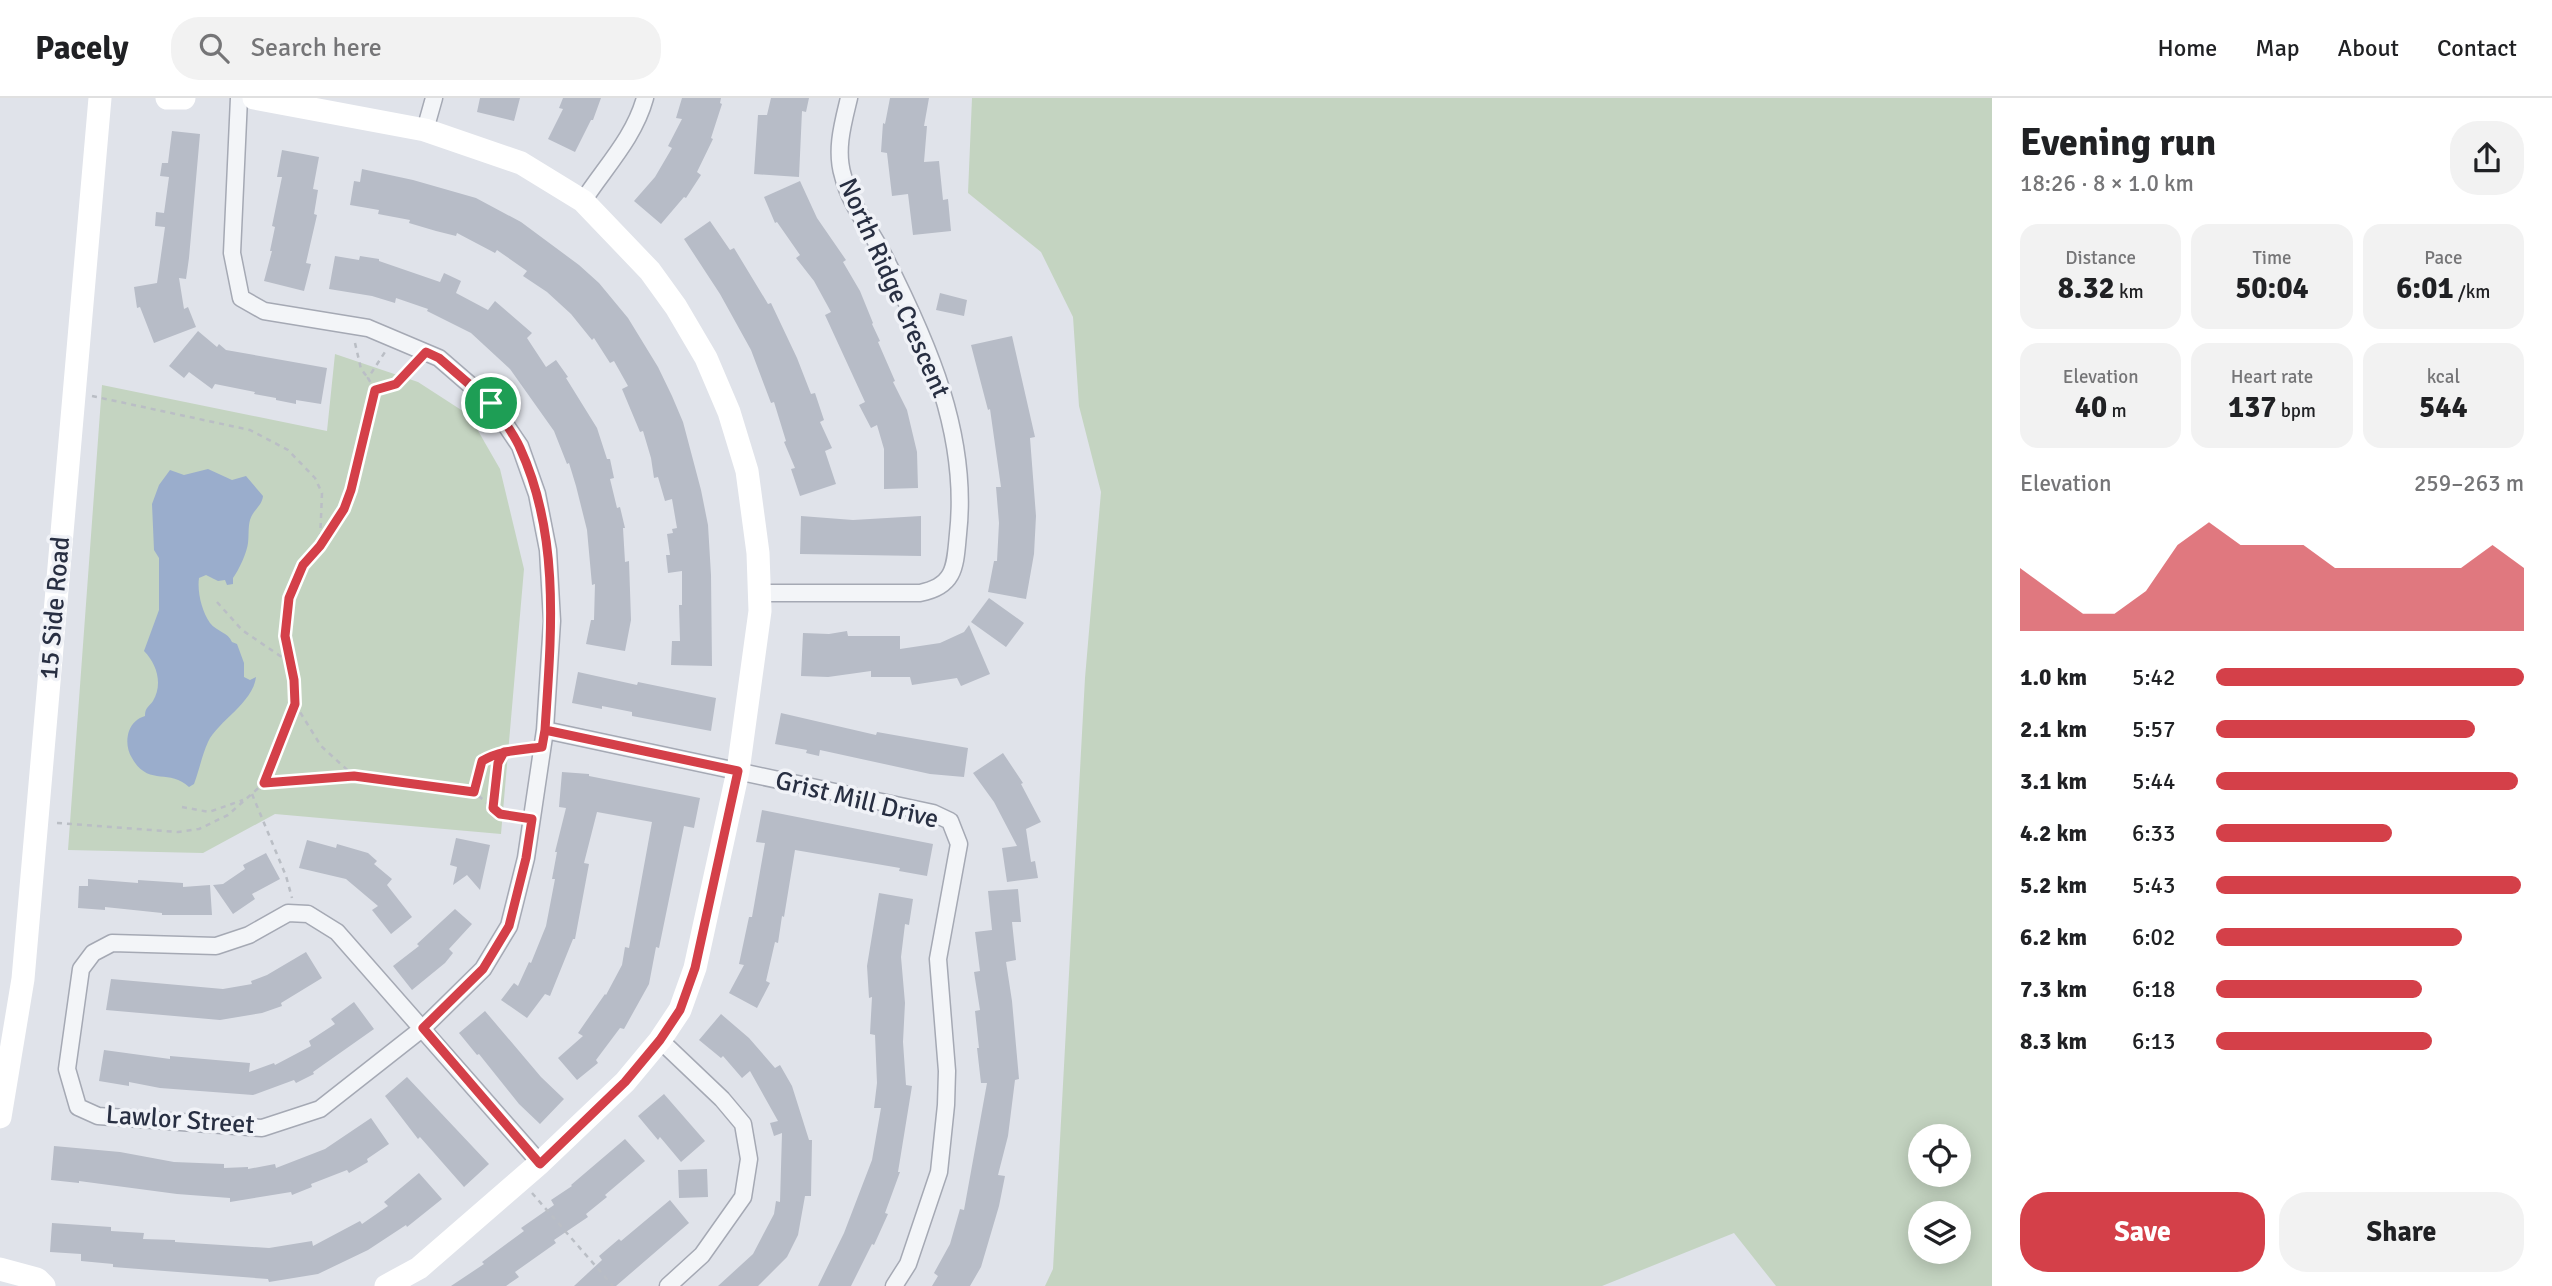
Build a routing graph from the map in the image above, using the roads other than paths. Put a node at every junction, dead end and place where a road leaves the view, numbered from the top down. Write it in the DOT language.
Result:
graph roads {
  1 [pos="100,98"];
  2 [pos="167,98"];
  3 [pos="184,98"];
  4 [pos="239,98"];
  5 [pos="254,98"];
  6 [pos="435,98"];
  7 [pos="645,98"];
  8 [pos="849,98"];
  9 [pos="425,130"];
  10 [pos="583,201"];
  11 [pos="761,593"];
  12 [pos="545,730"];
  13 [pos="738,771"];
  14 [pos="423,1028"];
  15 [pos="660,1040"];
  16 [pos="0,1117"];
  17 [pos="540,1164"];
  18 [pos="0,1269"];
  19 [pos="44,1286"];
  20 [pos="386,1286"];
  21 [pos="668,1286"];
  22 [pos="894,1286"];
  1 -- 16 [label="street, 15 Side Road"];
  2 -- 3 [label="street"];
  4 -- 12 [label="street"];
  5 -- 9 [label="street"];
  6 -- 9 [label="street"];
  7 -- 10 [label="street"];
  8 -- 11 [label="street, North Ridge Crescent"];
  9 -- 10 [label="street"];
  10 -- 11 [label="street"];
  11 -- 13 [label="street"];
  12 -- 13 [label="street, Grist Mill Drive"];
  12 -- 14 [label="street"];
  13 -- 15 [label="street"];
  13 -- 22 [label="street, Grist Mill Drive"];
  14 -- 14 [label="street, Lawlor Street"];
  14 -- 17 [label="street"];
  15 -- 17 [label="street"];
  15 -- 21 [label="street"];
  17 -- 20 [label="street"];
  18 -- 19 [label="street"];
}
